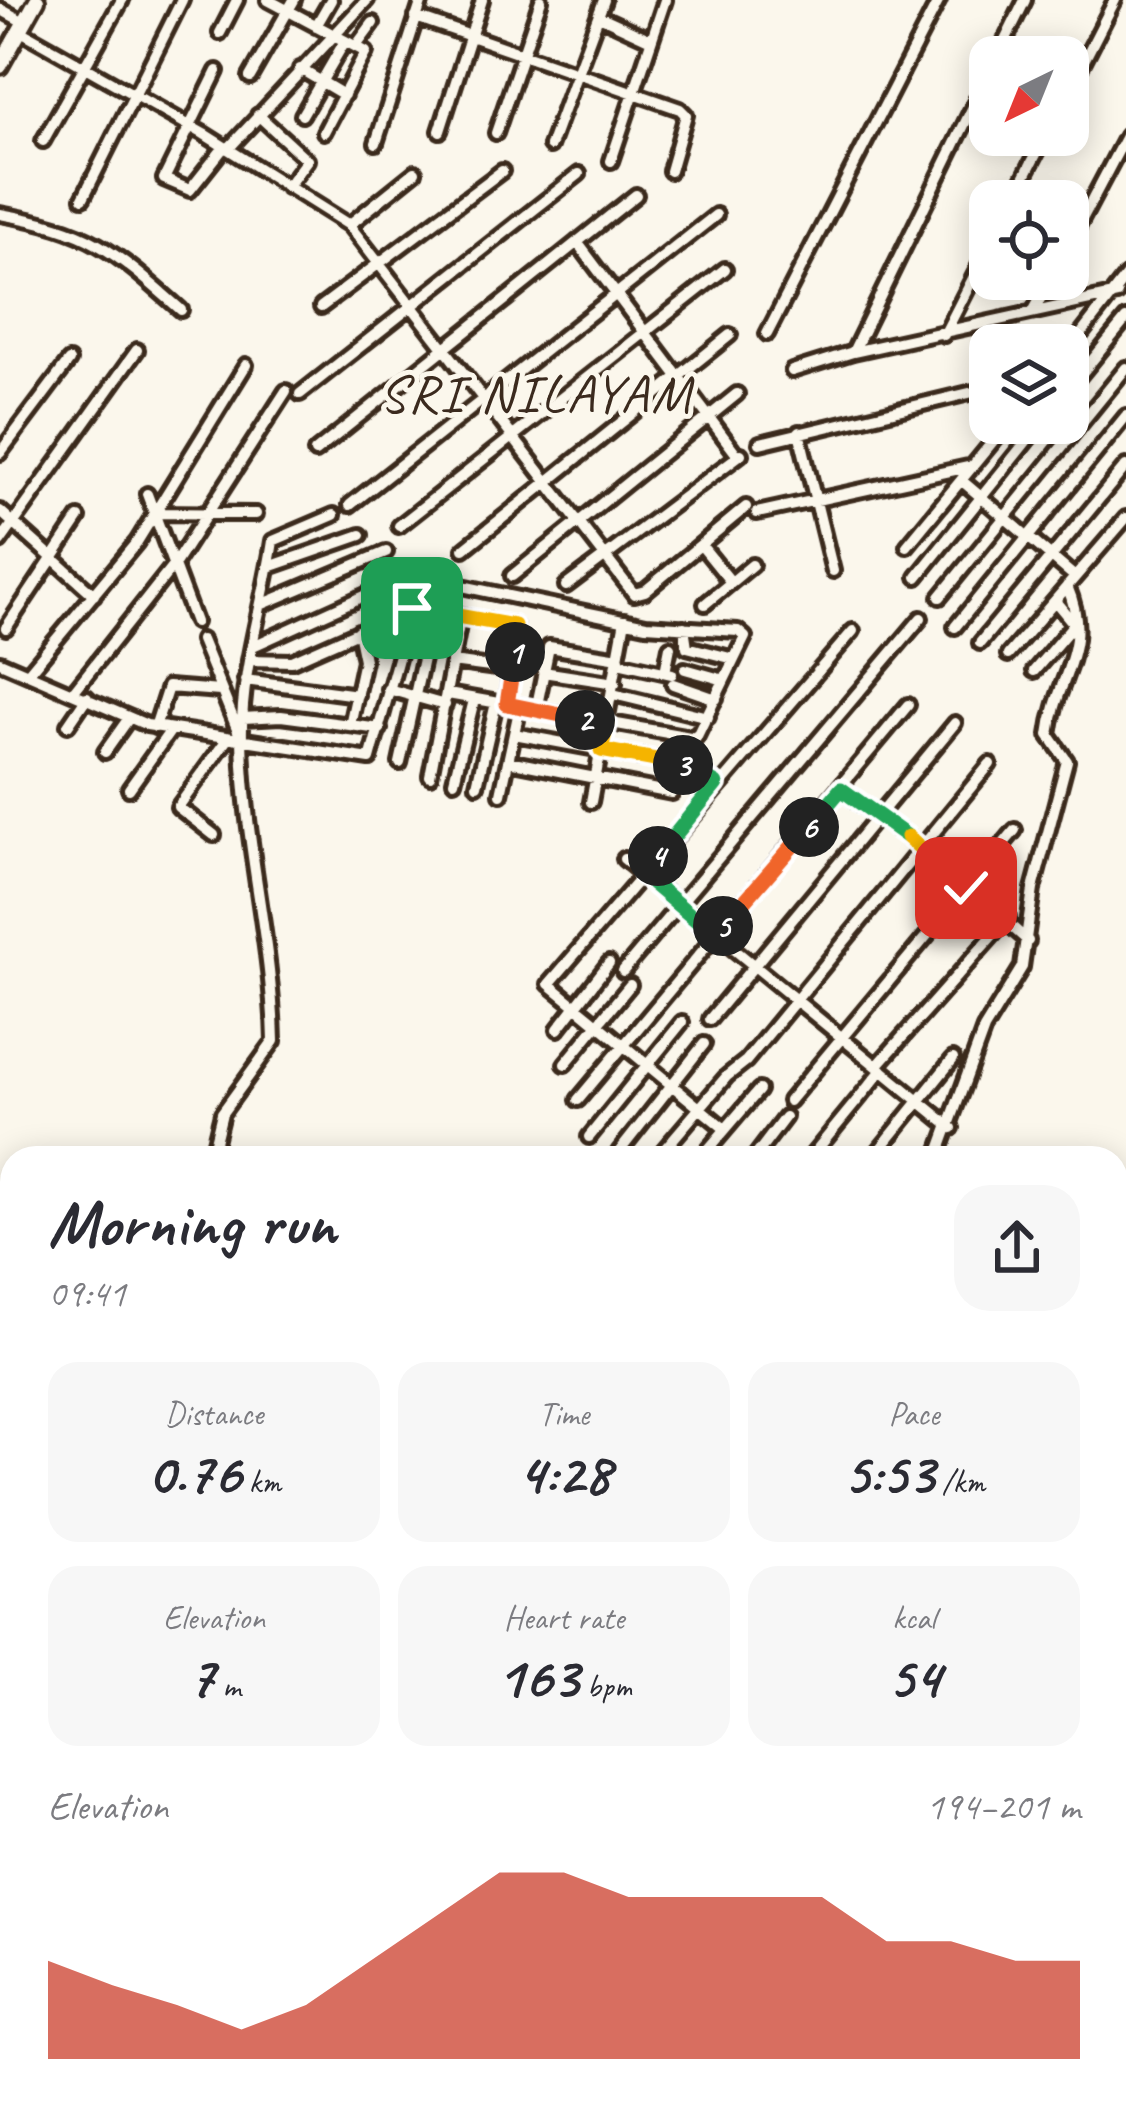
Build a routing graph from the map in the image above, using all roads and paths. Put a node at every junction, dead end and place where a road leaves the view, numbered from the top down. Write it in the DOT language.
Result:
graph roads {
  1 [pos="37,0"];
  2 [pos="122,0"];
  3 [pos="182,0"];
  4 [pos="237,0"];
  5 [pos="268,0"];
  6 [pos="331,0"];
  7 [pos="367,0"];
  8 [pos="422,0"];
  9 [pos="482,0"];
  10 [pos="541,0"];
  11 [pos="604,0"];
  12 [pos="665,0"];
  13 [pos="939,0"];
  14 [pos="1025,0"];
  15 [pos="1121,1"];
  16 [pos="291,6"];
  17 [pos="0,9"];
  18 [pos="599,16"];
  19 [pos="416,17"];
  20 [pos="373,22"];
  21 [pos="22,26"];
  22 [pos="316,26"];
  23 [pos="220,33"];
  24 [pos="332,34"];
  25 [pos="471,35"];
  26 [pos="1008,36"];
  27 [pos="651,40"];
  28 [pos="351,43"];
  29 [pos="522,55"];
  30 [pos="1089,56"];
  31 [pos="0,66"];
  32 [pos="86,68"];
  33 [pos="300,69"];
  34 [pos="217,71"];
  35 [pos="579,73"];
  36 [pos="250,77"];
  37 [pos="321,82"];
  38 [pos="633,91"];
  39 [pos="344,95"];
  40 [pos="136,98"];
  41 [pos="302,115"];
  42 [pos="969,115"];
  43 [pos="258,116"];
  44 [pos="189,126"];
  45 [pos="440,131"];
  46 [pos="324,132"];
  47 [pos="496,134"];
  48 [pos="1126,136"];
  49 [pos="43,141"];
  50 [pos="376,143"];
  51 [pos="550,146"];
  52 [pos="226,148"];
  53 [pos="611,161"];
  54 [pos="502,171"];
  55 [pos="670,171"];
  56 [pos="416,172"];
  57 [pos="580,174"];
  58 [pos="287,187"];
  59 [pos="636,195"];
  60 [pos="82,198"];
  61 [pos="1089,206"];
  62 [pos="0,214"];
  63 [pos="716,215"];
  64 [pos="349,225"];
  65 [pos="577,242"];
  66 [pos="380,263"];
  67 [pos="725,269"];
  68 [pos="1126,276"];
  69 [pos="969,286"];
  70 [pos="615,294"];
  71 [pos="1117,294"];
  72 [pos="1040,300"];
  73 [pos="412,305"];
  74 [pos="321,308"];
  75 [pos="181,310"];
  76 [pos="1034,312"];
  77 [pos="1126,319"];
  78 [pos="1089,327"];
  79 [pos="645,332"];
  80 [pos="767,334"];
  81 [pos="730,335"];
  82 [pos="944,335"];
  83 [pos="444,349"];
  84 [pos="137,350"];
  85 [pos="853,352"];
  86 [pos="69,361"];
  87 [pos="1089,364"];
  88 [pos="246,365"];
  89 [pos="1126,368"];
  90 [pos="792,370"];
  91 [pos="679,376"];
  92 [pos="286,392"];
  93 [pos="969,393"];
  94 [pos="300,394"];
  95 [pos="737,394"];
  96 [pos="481,399"];
  97 [pos="1126,416"];
  98 [pos="708,417"];
  99 [pos="799,432"];
  100 [pos="512,437"];
  101 [pos="760,443"];
  102 [pos="991,444"];
  103 [pos="1025,444"];
  104 [pos="315,452"];
  105 [pos="0,453"];
  106 [pos="973,466"];
  107 [pos="1126,466"];
  108 [pos="961,480"];
  109 [pos="547,482"];
  110 [pos="146,494"];
  111 [pos="981,497"];
  112 [pos="816,500"];
  113 [pos="350,505"];
  114 [pos="0,511"];
  115 [pos="155,513"];
  116 [pos="256,514"];
  117 [pos="334,514"];
  118 [pos="208,516"];
  119 [pos="1005,517"];
  120 [pos="79,518"];
  121 [pos="1126,518"];
  122 [pos="15,524"];
  123 [pos="578,524"];
  124 [pos="399,526"];
  125 [pos="362,535"];
  126 [pos="1028,536"];
  127 [pos="0,542"];
  128 [pos="701,544"];
  129 [pos="907,546"];
  130 [pos="464,549"];
  131 [pos="386,552"];
  132 [pos="1051,556"];
  133 [pos="52,558"];
  134 [pos="604,558"];
  135 [pos="175,565"];
  136 [pos="752,565"];
  137 [pos="269,567"];
  138 [pos="833,571"];
  139 [pos="410,575"];
  140 [pos="512,576"];
  141 [pos="917,577"];
  142 [pos="1071,581"];
  143 [pos="731,583"];
  144 [pos="566,586"];
  145 [pos="94,596"];
  146 [pos="940,597"];
  147 [pos="1055,601"];
  148 [pos="262,604"];
  149 [pos="705,604"];
  150 [pos="412,608"];
  151 [pos="434,609"];
  152 [pos="461,615"];
  153 [pos="921,618"];
  154 [pos="625,620"];
  155 [pos="195,622"];
  156 [pos="684,627"];
  157 [pos="955,627"];
  158 [pos="6,628"];
  159 [pos="358,631"];
  160 [pos="853,631"];
  161 [pos="201,640"];
  162 [pos="980,643"];
  163 [pos="253,646"];
  164 [pos="670,647"];
  165 [pos="1008,655"];
  166 [pos="734,658"];
  167 [pos="249,659"];
  168 [pos="619,660"];
  169 [pos="0,662"];
  170 [pos="452,662"];
  171 [pos="512,670"];
  172 [pos="30,671"];
  173 [pos="1034,671"];
  174 [pos="543,672"];
  175 [pos="674,675"];
  176 [pos="245,680"];
  177 [pos="724,680"];
  178 [pos="614,688"];
  179 [pos="388,689"];
  180 [pos="74,691"];
  181 [pos="220,691"];
  182 [pos="357,695"];
  183 [pos="87,697"];
  184 [pos="417,697"];
  185 [pos="716,699"];
  186 [pos="446,700"];
  187 [pos="474,700"];
  188 [pos="508,704"];
  189 [pos="908,705"];
  190 [pos="536,710"];
  191 [pos="708,717"];
  192 [pos="129,718"];
  193 [pos="243,718"];
  194 [pos="955,723"];
  195 [pos="68,724"];
  196 [pos="607,724"];
  197 [pos="350,725"];
  198 [pos="155,727"];
  199 [pos="380,729"];
  200 [pos="171,730"];
  201 [pos="514,734"];
  202 [pos="228,738"];
  203 [pos="242,741"];
  204 [pos="601,750"];
  205 [pos="105,752"];
  206 [pos="508,761"];
  207 [pos="400,763"];
  208 [pos="990,764"];
  209 [pos="430,776"];
  210 [pos="594,777"];
  211 [pos="454,781"];
  212 [pos="716,784"];
  213 [pos="477,785"];
  214 [pos="129,789"];
  215 [pos="841,789"];
  216 [pos="672,793"];
  217 [pos="501,794"];
  218 [pos="591,802"];
  219 [pos="879,815"];
  220 [pos="1015,830"];
  221 [pos="214,836"];
  222 [pos="921,846"];
  223 [pos="624,859"];
  224 [pos="643,875"];
  225 [pos="966,888"];
  226 [pos="680,906"];
  227 [pos="1008,918"];
  228 [pos="715,936"];
  229 [pos="1028,941"];
  230 [pos="609,963"];
  231 [pos="754,968"];
  232 [pos="623,970"];
  233 [pos="630,985"];
  234 [pos="794,998"];
  235 [pos="576,1006"];
  236 [pos="710,1019"];
  237 [pos="682,1022"];
  238 [pos="598,1025"];
  239 [pos="558,1029"];
  240 [pos="843,1037"];
  241 [pos="704,1044"];
  242 [pos="623,1046"];
  243 [pos="953,1059"];
  244 [pos="565,1064"];
  245 [pos="647,1065"];
  246 [pos="879,1068"];
  247 [pos="672,1085"];
  248 [pos="758,1090"];
  249 [pos="578,1100"];
  250 [pos="789,1101"];
  251 [pos="919,1102"];
  252 [pos="698,1107"];
  253 [pos="784,1117"];
  254 [pos="952,1128"];
  255 [pos="725,1129"];
  256 [pos="589,1137"];
  257 [pos="214,1146"];
  258 [pos="624,1146"];
  259 [pos="667,1146"];
  260 [pos="711,1146"];
  261 [pos="763,1146"];
  262 [pos="819,1146"];
  263 [pos="883,1146"];
  264 [pos="943,1146"];
  1 -- 21 [label="main road"];
  2 -- 32 [label="street"];
  3 -- 40 [label="street"];
  4 -- 23 [label="street"];
  5 -- 16 [label="street"];
  6 -- 22 [label="street"];
  7 -- 24 [label="street"];
  8 -- 19 [label="street"];
  9 -- 25 [label="street"];
  10 -- 29 [label="street"];
  11 -- 18 [label="street"];
  12 -- 27 [label="street"];
  13 -- 80 [label="street"];
  14 -- 26 [label="street"];
  15 -- 30 [label="street"];
  16 -- 22 [label="street"];
  16 -- 36 [label="street"];
  17 -- 21 [label="street"];
  18 -- 27 [label="street"];
  18 -- 35 [label="street"];
  19 -- 25 [label="street"];
  19 -- 50 [label="street"];
  20 -- 28 [label="street"];
  21 -- 31 [label="main road"];
  21 -- 32 [label="street"];
  22 -- 24 [label="street"];
  24 -- 28 [label="street"];
  24 -- 33 [label="street"];
  25 -- 29 [label="street"];
  25 -- 45 [label="street"];
  27 -- 38 [label="street"];
  28 -- 37 [label="street"];
  28 -- 39 [label="street"];
  29 -- 35 [label="street"];
  29 -- 47 [label="street"];
  32 -- 40 [label="street"];
  32 -- 49 [label="street"];
  33 -- 37 [label="street"];
  33 -- 43 [label="street"];
  34 -- 44 [label="street"];
  35 -- 38 [label="street"];
  35 -- 51 [label="street"];
  37 -- 39 [label="street"];
  37 -- 41 [label="street"];
  38 -- 53 [label="street"];
  38 -- 55 [label="street"];
  39 -- 46 [label="street"];
  40 -- 44 [label="street"];
  40 -- 60 [label="street"];
  42 -- 85 [label="street"];
  43 -- 52 [label="street"];
  43 -- 58 [label="street"];
  44 -- 52 [label="street"];
  44 -- 52 [label="street"];
  48 -- 61 [label="street"];
  52 -- 58 [label="street"];
  54 -- 66 [label="street"];
  56 -- 64 [label="street"];
  57 -- 73 [label="street"];
  58 -- 64 [label="street"];
  59 -- 65 [label="street"];
  62 -- 75 [label="street"];
  63 -- 70 [label="street"];
  64 -- 66 [label="street"];
  65 -- 70 [label="street"];
  65 -- 83 [label="street"];
  66 -- 73 [label="street"];
  66 -- 74 [label="street"];
  67 -- 79 [label="street"];
  68 -- 71 [label="street"];
  69 -- 82 [label="street"];
  70 -- 79 [label="street"];
  70 -- 96 [label="street"];
  71 -- 76 [label="street"];
  71 -- 78 [label="street"];
  72 -- 76 [label="street"];
  73 -- 83 [label="street"];
  73 -- 94 [label="street"];
  76 -- 82 [label="street"];
  77 -- 87 [label="street"];
  79 -- 91 [label="street"];
  79 -- 100 [label="street"];
  81 -- 91 [label="street"];
  82 -- 85 [label="street"];
  83 -- 96 [label="street"];
  83 -- 104 [label="street"];
  84 -- 122 [label="street"];
  85 -- 90 [label="street"];
  86 -- 105 [label="street"];
  88 -- 115 [label="street"];
  89 -- 119 [label="street"];
  91 -- 98 [label="street"];
  91 -- 109 [label="street"];
  92 -- 118 [label="street"];
  93 -- 99 [label="street"];
  95 -- 98 [label="street"];
  96 -- 100 [label="street"];
  96 -- 113 [label="street"];
  97 -- 126 [label="street"];
  98 -- 123 [label="street"];
  98 -- 134 [label="street"];
  99 -- 101 [label="street"];
  99 -- 112 [label="street"];
  100 -- 109 [label="street"];
  100 -- 124 [label="street"];
  102 -- 106 [label="street"];
  103 -- 111 [label="street"];
  106 -- 108 [label="street"];
  106 -- 112 [label="street"];
  107 -- 132 [label="street"];
  108 -- 111 [label="street"];
  108 -- 129 [label="street"];
  109 -- 123 [label="street"];
  109 -- 130 [label="street"];
  110 -- 115 [label="street"];
  111 -- 119 [label="street"];
  111 -- 141 [label="street"];
  112 -- 128 [label="street"];
  112 -- 138 [label="street"];
  114 -- 122 [label="street"];
  115 -- 118 [label="street"];
  115 -- 135 [label="street"];
  115 -- 145 [label="street"];
  116 -- 118 [label="street"];
  117 -- 137 [label="street"];
  118 -- 135 [label="street"];
  119 -- 126 [label="street"];
  119 -- 146 [label="street"];
  120 -- 133 [label="street"];
  121 -- 142 [label="street"];
  122 -- 127 [label="street"];
  122 -- 133 [label="street"];
  123 -- 134 [label="street"];
  123 -- 140 [label="street"];
  125 -- 137 [label="street"];
  126 -- 132 [label="street"];
  126 -- 157 [label="street"];
  128 -- 134 [label="street"];
  128 -- 143 [label="street"];
  131 -- 148 [label="street"];
  132 -- 142 [label="street"];
  132 -- 162 [label="street"];
  133 -- 145 [label="street"];
  133 -- 158 [label="street"];
  134 -- 144 [label="street"];
  135 -- 155 [label="street"];
  135 -- 180 [label="street"];
  136 -- 143 [label="street"];
  137 -- 148 [label="street"];
  139 -- 150 [label="street"];
  139 -- 154 [label="street"];
  139 -- 163 [label="street"];
  142 -- 147 [label="street"];
  142 -- 229 [label="street"];
  143 -- 149 [label="street"];
  145 -- 172 [label="street"];
  147 -- 165 [label="street"];
  147 -- 173 [label="street"];
  148 -- 163 [label="street"];
  150 -- 151 [label="street"];
  150 -- 159 [label="street"];
  150 -- 179 [label="street"];
  151 -- 152 [label="street"];
  151 -- 184 [label="street"];
  152 -- 170 [label="street"];
  152 -- 171 [label="street"];
  153 -- 226 [label="street"];
  154 -- 156 [label="street"];
  154 -- 168 [label="street"];
  156 -- 166 [label="street"];
  156 -- 166 [label="street"];
  159 -- 167 [label="street"];
  159 -- 182 [label="street"];
  160 -- 212 [label="street"];
  161 -- 181 [label="street"];
  163 -- 167 [label="street"];
  164 -- 175 [label="street"];
  166 -- 177 [label="street"];
  167 -- 176 [label="street"];
  168 -- 174 [label="street"];
  168 -- 175 [label="street"];
  168 -- 178 [label="street"];
  169 -- 172 [label="street"];
  170 -- 171 [label="street"];
  170 -- 186 [label="street"];
  171 -- 188 [label="street"];
  172 -- 180 [label="street"];
  174 -- 178 [label="street"];
  174 -- 190 [label="street"];
  175 -- 177 [label="street"];
  175 -- 185 [label="street"];
  176 -- 182 [label="street"];
  176 -- 193 [label="street"];
  177 -- 185 [label="street"];
  178 -- 191 [label="street"];
  178 -- 196 [label="street"];
  179 -- 184 [label="street"];
  179 -- 199 [label="street"];
  180 -- 183 [label="street"];
  181 -- 198 [label="street"];
  181 -- 203 [label="street"];
  182 -- 197 [label="street"];
  183 -- 192 [label="street"];
  183 -- 195 [label="street"];
  184 -- 186 [label="street"];
  184 -- 207 [label="street"];
  185 -- 191 [label="street"];
  186 -- 187 [label="street"];
  186 -- 209 [label="street"];
  187 -- 188 [label="street"];
  187 -- 211 [label="street"];
  188 -- 190 [label="street"];
  188 -- 201 [label="street"];
  188 -- 213 [label="street"];
  189 -- 215 [label="street"];
  190 -- 196 [label="street"];
  191 -- 196 [label="street"];
  192 -- 198 [label="street"];
  192 -- 205 [label="street"];
  193 -- 197 [label="street"];
  193 -- 203 [label="street"];
  194 -- 219 [label="street"];
  196 -- 204 [label="street"];
  197 -- 199 [label="street"];
  198 -- 200 [label="street"];
  199 -- 203 [label="street"];
  200 -- 202 [label="street"];
  200 -- 214 [label="street"];
  201 -- 204 [label="street"];
  201 -- 206 [label="street"];
  202 -- 203 [label="street"];
  202 -- 221 [label="street"];
  203 -- 257 [label="street"];
  204 -- 210 [label="street"];
  204 -- 212 [label="street"];
  206 -- 210 [label="street"];
  206 -- 217 [label="street"];
  208 -- 222 [label="street"];
  210 -- 216 [label="street"];
  210 -- 218 [label="street"];
  212 -- 224 [label="street"];
  215 -- 219 [label="street"];
  215 -- 228 [label="street"];
  219 -- 222 [label="street"];
  219 -- 231 [label="street"];
  220 -- 225 [label="street"];
  222 -- 225 [label="street"];
  222 -- 234 [label="street"];
  223 -- 224 [label="street"];
  224 -- 226 [label="street"];
  224 -- 235 [label="street"];
  225 -- 227 [label="street"];
  225 -- 240 [label="street"];
  226 -- 228 [label="street"];
  226 -- 232 [label="street"];
  227 -- 229 [label="street"];
  227 -- 246 [label="street"];
  228 -- 231 [label="street"];
  228 -- 242 [label="street"];
  229 -- 254 [label="street"];
  230 -- 235 [label="street"];
  231 -- 234 [label="street"];
  231 -- 236 [label="street"];
  233 -- 238 [label="street"];
  234 -- 240 [label="street"];
  234 -- 252 [label="street"];
  235 -- 238 [label="street"];
  235 -- 239 [label="street"];
  237 -- 245 [label="street"];
  238 -- 242 [label="street"];
  238 -- 244 [label="street"];
  240 -- 246 [label="street"];
  240 -- 250 [label="street"];
  241 -- 247 [label="street"];
  242 -- 245 [label="street"];
  242 -- 249 [label="street"];
  243 -- 251 [label="street"];
  245 -- 247 [label="street"];
  245 -- 256 [label="street"];
  246 -- 251 [label="street"];
  246 -- 262 [label="street"];
  247 -- 252 [label="street"];
  247 -- 258 [label="street"];
  248 -- 255 [label="street"];
  251 -- 254 [label="street"];
  251 -- 263 [label="street"];
  252 -- 255 [label="street"];
  252 -- 259 [label="street"];
  253 -- 261 [label="street"];
  254 -- 264 [label="street"];
  255 -- 260 [label="street"];
}
